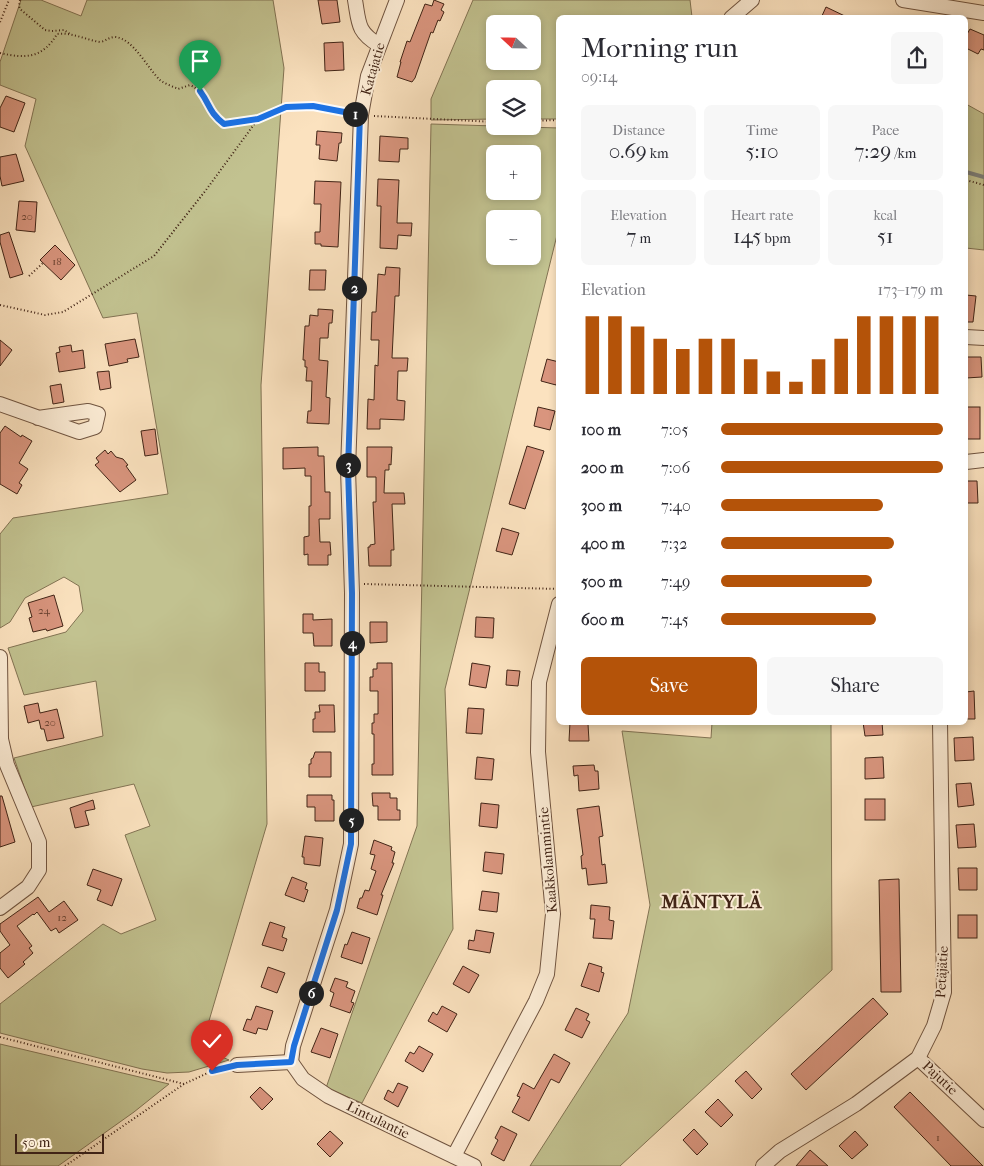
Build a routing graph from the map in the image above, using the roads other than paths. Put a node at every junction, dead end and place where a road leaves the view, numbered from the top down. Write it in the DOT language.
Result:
graph roads {
  1 [pos="355,0"];
  2 [pos="397,0"];
  3 [pos="752,0"];
  4 [pos="903,0"];
  5 [pos="984,13"];
  6 [pos="734,15"];
  7 [pos="379,45"];
  8 [pos="968,337"];
  9 [pos="984,338"];
  10 [pos="0,404"];
  11 [pos="38,418"];
  12 [pos="984,460"];
  13 [pos="968,462"];
  14 [pos="556,616"];
  15 [pos="0,657"];
  16 [pos="940,725"];
  17 [pos="0,908"];
  18 [pos="918,1058"];
  19 [pos="291,1062"];
  20 [pos="237,1065"];
  21 [pos="984,1120"];
  22 [pos="454,1156"];
  23 [pos="474,1166"];
  24 [pos="763,1166"];
  1 -- 7 [label="street"];
  2 -- 7 [label="street, Katajatie"];
  3 -- 6 [label="street"];
  4 -- 5 [label="street"];
  7 -- 19 [label="street, Katajatie"];
  8 -- 9 [label="street"];
  10 -- 11 [label="street"];
  12 -- 13 [label="street"];
  14 -- 22 [label="street, Kaakkolammintie"];
  15 -- 17 [label="street"];
  16 -- 18 [label="street, Petäjätie"];
  18 -- 21 [label="street, Pajutie"];
  18 -- 24 [label="street, Petäjätie"];
  19 -- 20 [label="street"];
  19 -- 22 [label="street, Lintulantie"];
  22 -- 23 [label="street, Lintulantie"];
}
